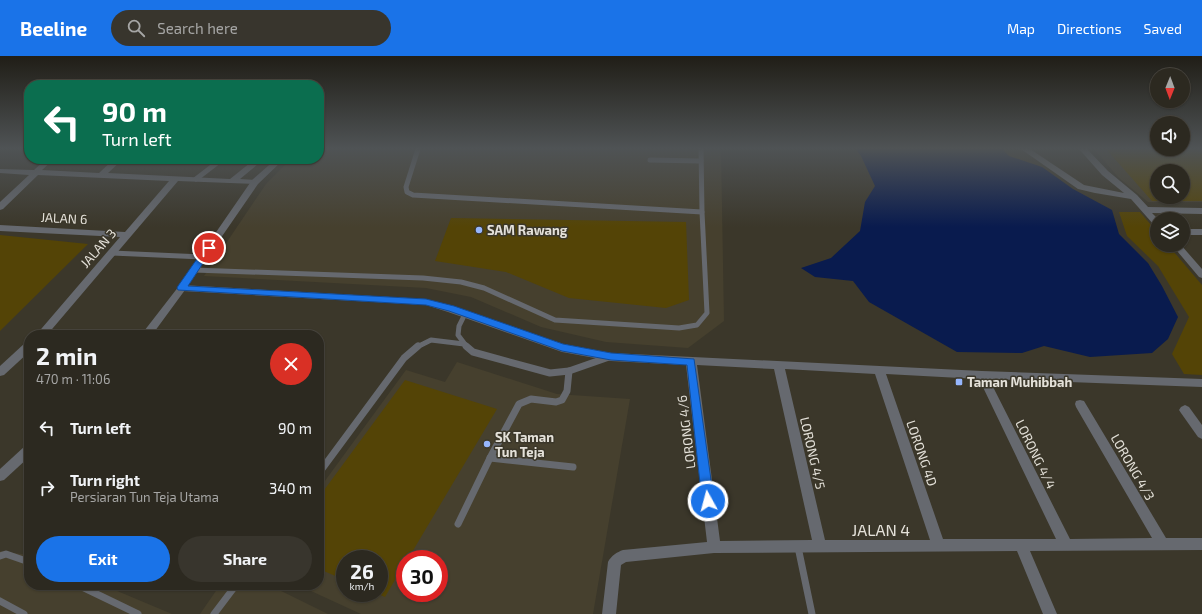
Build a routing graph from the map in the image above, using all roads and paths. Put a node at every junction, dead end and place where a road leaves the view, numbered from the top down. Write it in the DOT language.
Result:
graph roads {
  1 [pos="32,175"];
  2 [pos="102,175"];
  3 [pos="201,175"];
  4 [pos="240,175"];
  5 [pos="263,175"];
  6 [pos="410,175"];
  7 [pos="701,175"];
  8 [pos="1063,175"];
  9 [pos="1107,175"];
  10 [pos="176,178"];
  11 [pos="196,179"];
  12 [pos="232,181"];
  13 [pos="256,182"];
  14 [pos="1134,197"];
  15 [pos="0,207"];
  16 [pos="1145,210"];
  17 [pos="1202,211"];
  18 [pos="702,212"];
  19 [pos="1150,215"];
  20 [pos="0,228"];
  21 [pos="1190,232"];
  22 [pos="1202,232"];
  23 [pos="128,235"];
  24 [pos="1182,252"];
  25 [pos="112,253"];
  26 [pos="203,258"];
  27 [pos="194,270"];
  28 [pos="1202,275"];
  29 [pos="182,288"];
  30 [pos="465,314"];
  31 [pos="45,330"];
  32 [pos="150,330"];
  33 [pos="464,344"];
  34 [pos="24,350"];
  35 [pos="611,357"];
  36 [pos="691,362"];
  37 [pos="779,366"];
  38 [pos="879,370"];
  39 [pos="569,371"];
  40 [pos="0,372"];
  41 [pos="982,375"];
  42 [pos="1202,383"];
  43 [pos="1080,404"];
  44 [pos="1185,410"];
  45 [pos="1202,434"];
  46 [pos="24,454"];
  47 [pos="490,458"];
  48 [pos="324,466"];
  49 [pos="573,467"];
  50 [pos="0,476"];
  51 [pos="458,524"];
  52 [pos="1162,544"];
  53 [pos="1202,544"];
  54 [pos="1021,545"];
  55 [pos="1066,545"];
  56 [pos="820,546"];
  57 [pos="939,546"];
  58 [pos="714,547"];
  59 [pos="798,547"];
  60 [pos="0,556"];
  61 [pos="24,560"];
  62 [pos="88,590"];
  63 [pos="232,590"];
  64 [pos="0,601"];
  65 [pos="24,614"];
  66 [pos="138,614"];
  67 [pos="214,614"];
  68 [pos="609,614"];
  69 [pos="812,614"];
  70 [pos="1050,614"];
  1 -- 15 [label="street"];
  2 -- 10 [label="street"];
  3 -- 11 [label="lane"];
  4 -- 12 [label="street"];
  5 -- 13 [label="street"];
  6 -- 18 [label="lane"];
  7 -- 18 [label="lane"];
  8 -- 14 [label="street"];
  9 -- 14 [label="street"];
  10 -- 11 [label="street"];
  10 -- 23 [label="street, JALAN 3"];
  11 -- 12 [label="street"];
  12 -- 13 [label="street"];
  13 -- 26 [label="street"];
  14 -- 16 [label="street"];
  16 -- 17 [label="street"];
  16 -- 19 [label="street"];
  18 -- 27 [label="lane"];
  20 -- 23 [label="street, JALAN 6"];
  21 -- 22 [label="street"];
  23 -- 25 [label="street, JALAN 3"];
  24 -- 28 [label="street"];
  25 -- 26 [label="lane"];
  25 -- 31 [label="street, JALAN 3"];
  26 -- 27 [label="street"];
  27 -- 29 [label="street"];
  29 -- 30 [label="street"];
  29 -- 32 [label="street"];
  30 -- 33 [label="lane"];
  30 -- 35 [label="street"];
  33 -- 39 [label="lane"];
  33 -- 48 [label="lane"];
  34 -- 40 [label="street"];
  35 -- 36 [label="street"];
  35 -- 39 [label="lane"];
  36 -- 37 [label="street"];
  36 -- 58 [label="street, LORONG 4/6"];
  37 -- 38 [label="street"];
  37 -- 56 [label="street, LORONG 4/5"];
  38 -- 41 [label="street"];
  38 -- 57 [label="street, LORONG 4D"];
  39 -- 47 [label="lane"];
  41 -- 42 [label="street"];
  41 -- 55 [label="street, LORONG 4/4"];
  43 -- 52 [label="street, LORONG 4/3"];
  44 -- 45 [label="street"];
  46 -- 50 [label="street"];
  47 -- 49 [label="lane"];
  47 -- 51 [label="lane"];
  52 -- 53 [label="street, JALAN 4"];
  52 -- 55 [label="street, JALAN 4"];
  54 -- 55 [label="street, JALAN 4"];
  54 -- 57 [label="street, JALAN 4"];
  54 -- 70 [label="street"];
  56 -- 57 [label="street, JALAN 4"];
  56 -- 59 [label="street, JALAN 4"];
  58 -- 59 [label="street, JALAN 4"];
  58 -- 68 [label="street, JALAN 4"];
  59 -- 69 [label="lane"];
  60 -- 61 [label="lane"];
  62 -- 66 [label="lane"];
  63 -- 67 [label="lane"];
  64 -- 65 [label="lane"];
}
